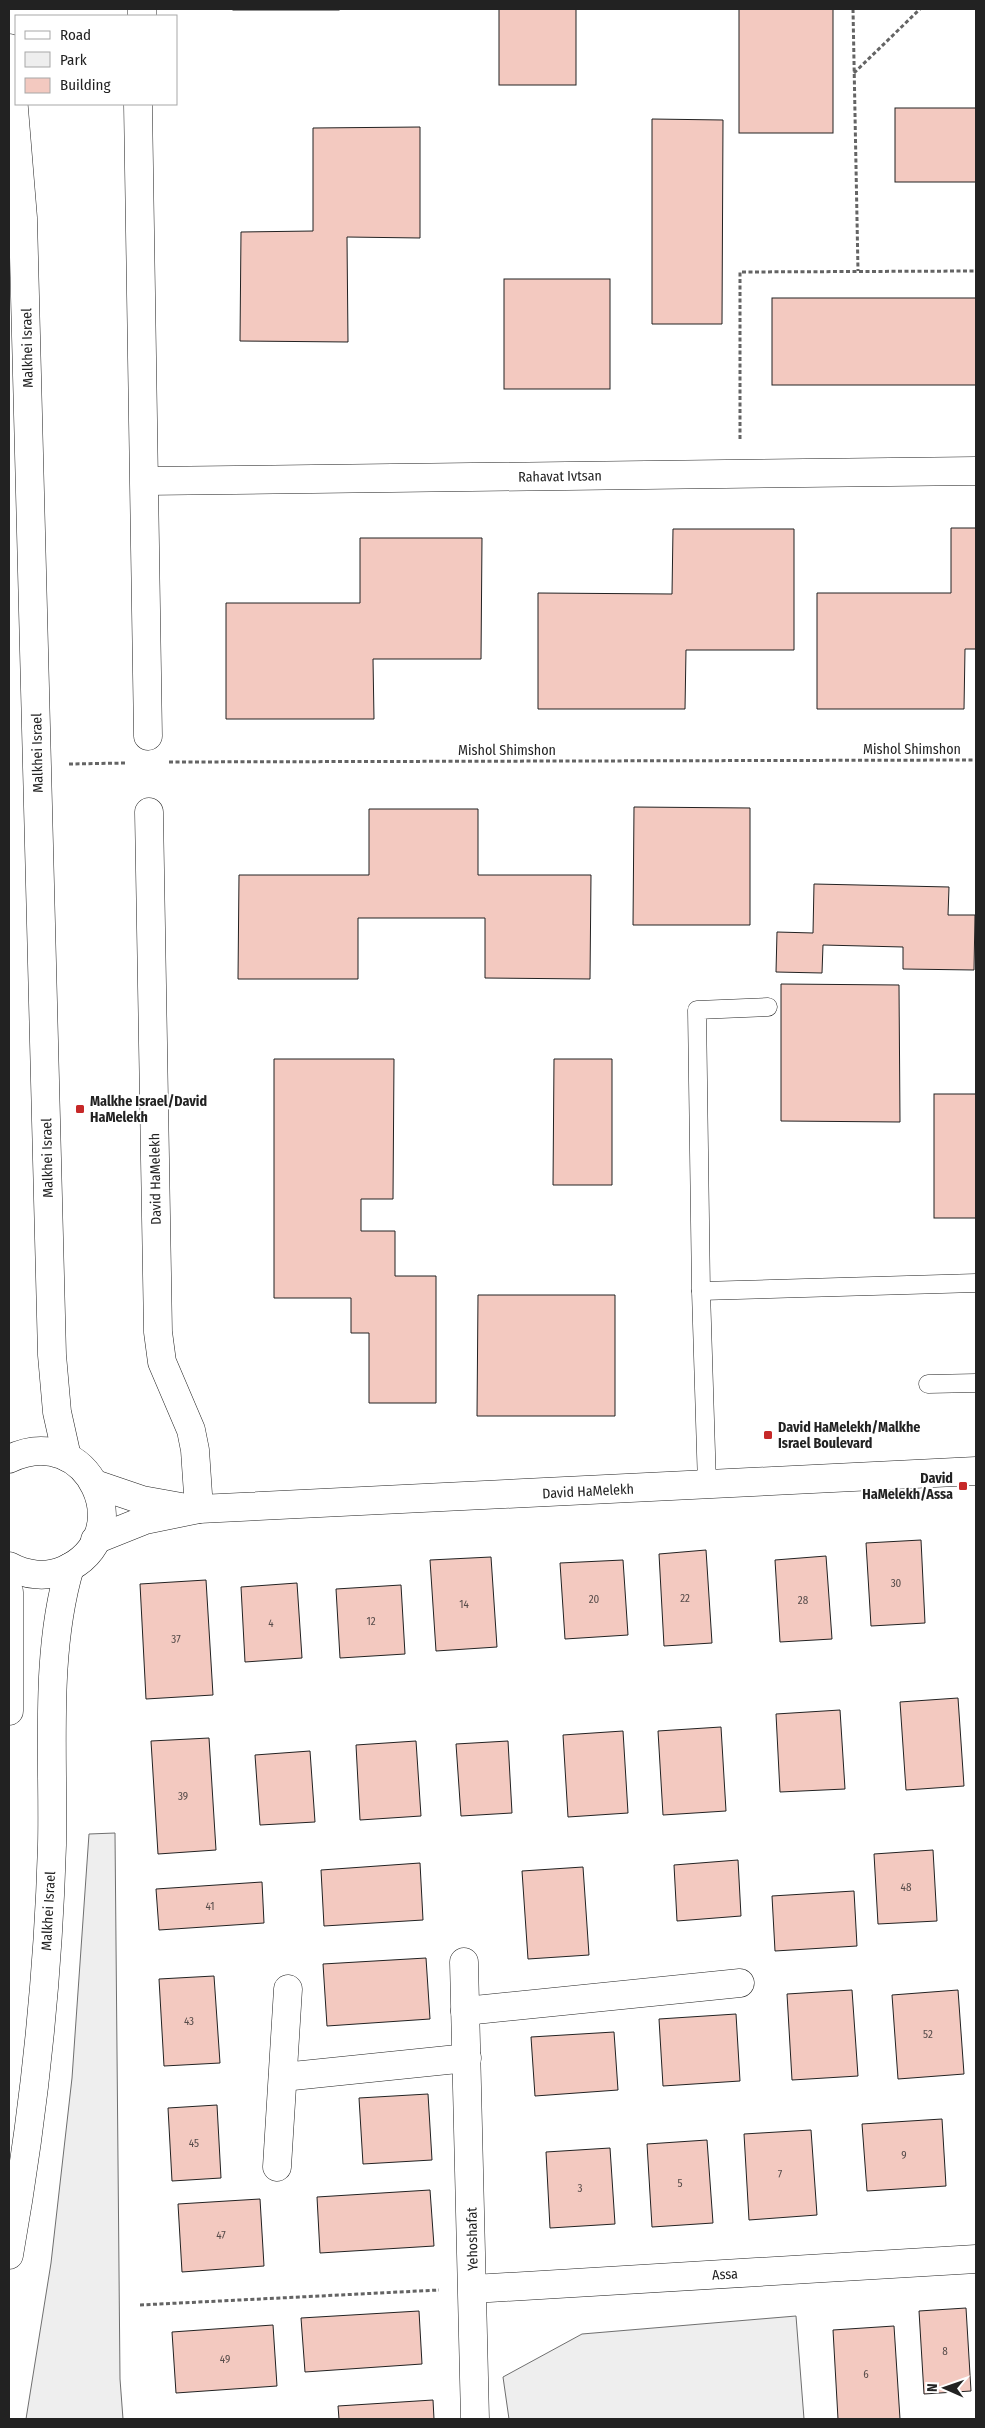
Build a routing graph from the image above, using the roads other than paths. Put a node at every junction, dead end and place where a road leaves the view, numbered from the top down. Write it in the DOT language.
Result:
graph roads {
  1 [pos="9,48"];
  2 [pos="15,103"];
  3 [pos="15,105"];
  4 [pos="138,105"];
  5 [pos="976,470"];
  6 [pos="144,481"];
  7 [pos="148,736"];
  8 [pos="150,812"];
  9 [pos="768,1007"];
  10 [pos="976,1283"];
  11 [pos="701,1291"];
  12 [pos="976,1383"];
  13 [pos="928,1384"];
  14 [pos="67,1457"];
  15 [pos="9,1459"];
  16 [pos="976,1471"];
  17 [pos="95,1484"];
  18 [pos="707,1485"];
  19 [pos="200,1509"];
  20 [pos="96,1540"];
  21 [pos="9,1566"];
  22 [pos="70,1567"];
  23 [pos="9,1592"];
  24 [pos="9,1711"];
  25 [pos="464,1962"];
  26 [pos="740,1983"];
  27 [pos="288,1989"];
  28 [pos="465,2011"];
  29 [pos="468,2058"];
  30 [pos="283,2077"];
  31 [pos="277,2167"];
  32 [pos="9,2254"];
  33 [pos="976,2259"];
  34 [pos="473,2289"];
  35 [pos="475,2419"];
  1 -- 2 [label="street, Malkhei Israel"];
  3 -- 14 [label="street, Malkhei Israel"];
  4 -- 6 [label="street"];
  5 -- 6 [label="street, Rahavat Ivtsan"];
  6 -- 7 [label="street"];
  8 -- 19 [label="street, David HaMelekh"];
  9 -- 11 [label="lane"];
  10 -- 11 [label="lane"];
  11 -- 18 [label="lane"];
  12 -- 13 [label="lane"];
  14 -- 15 [label="street"];
  14 -- 17 [label="street"];
  16 -- 18 [label="street, David HaMelekh"];
  17 -- 19 [label="street, David HaMelekh"];
  17 -- 20 [label="street"];
  18 -- 19 [label="street, David HaMelekh"];
  19 -- 20 [label="street, David HaMelekh"];
  20 -- 22 [label="street"];
  21 -- 22 [label="street"];
  22 -- 32 [label="street, Malkhei Israel"];
  23 -- 24 [label="street"];
  25 -- 28 [label="street, Yehoshafat"];
  26 -- 28 [label="street"];
  27 -- 30 [label="street"];
  28 -- 29 [label="street, Yehoshafat"];
  29 -- 30 [label="street"];
  29 -- 34 [label="street, Yehoshafat"];
  30 -- 31 [label="street"];
  33 -- 34 [label="street, Assa"];
  34 -- 35 [label="street, Yehoshafat"];
}
